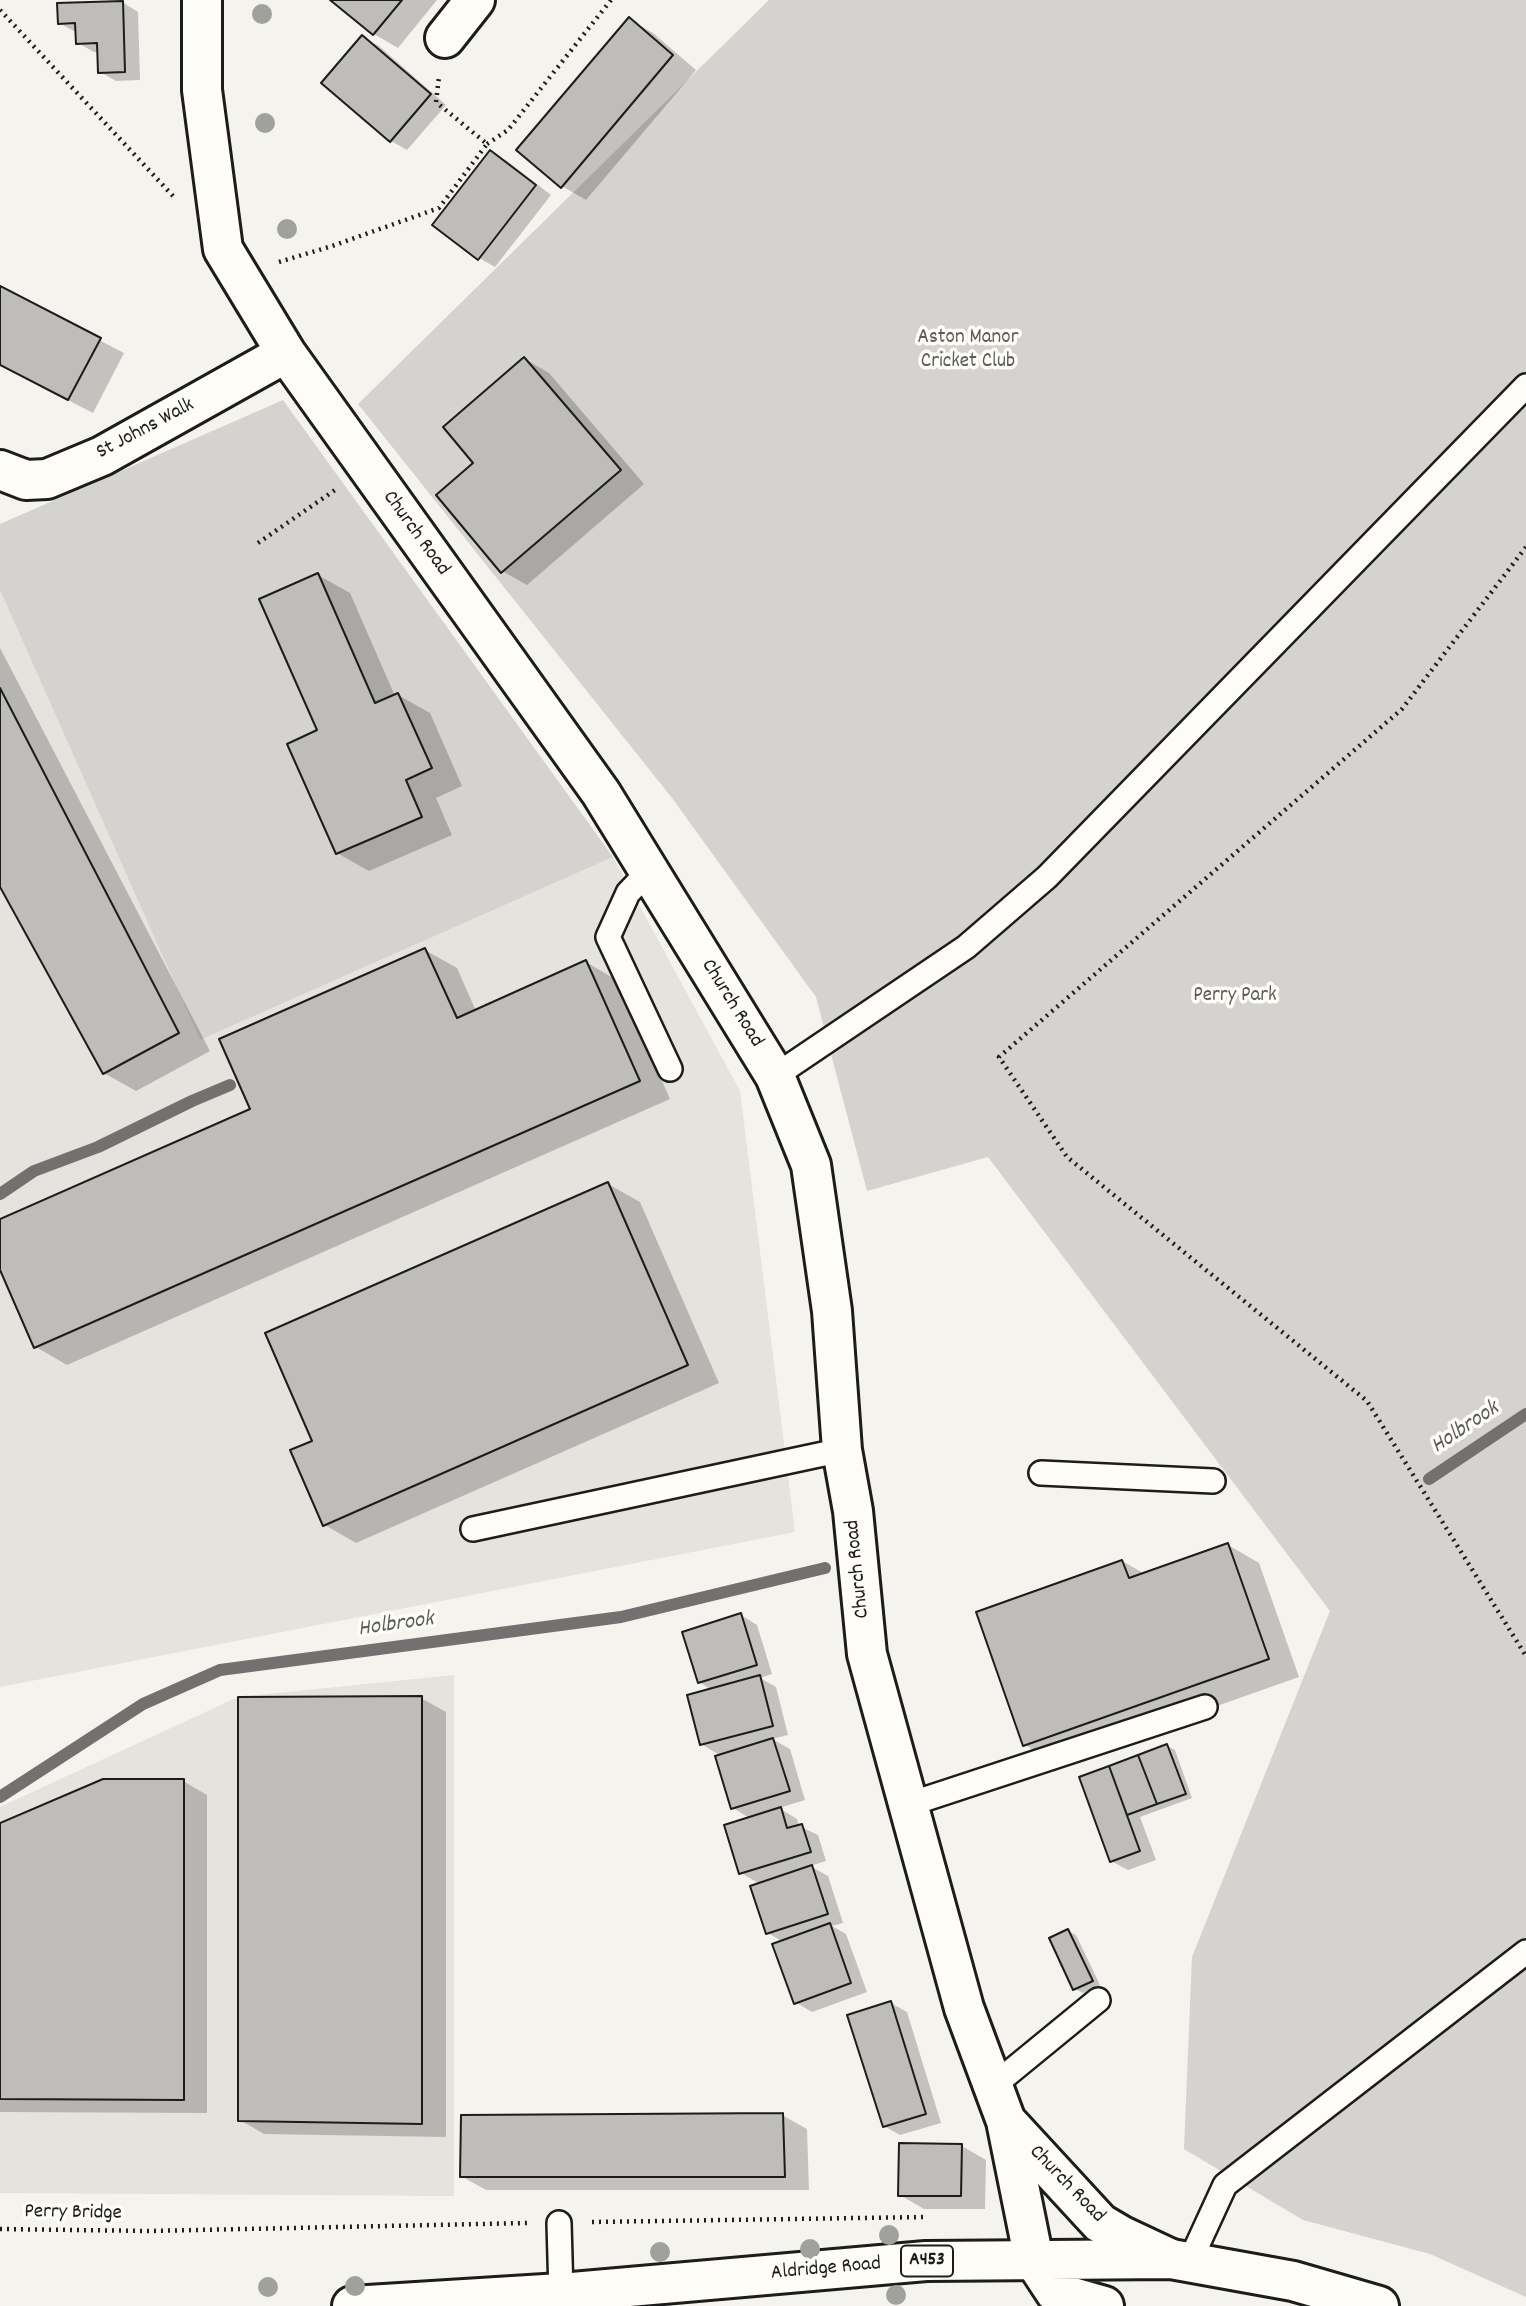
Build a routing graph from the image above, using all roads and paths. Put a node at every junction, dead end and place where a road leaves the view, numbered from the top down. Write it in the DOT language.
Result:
graph roads {
  1 [pos="202,0"];
  2 [pos="475,0"];
  3 [pos="611,0"];
  4 [pos="0,10"];
  5 [pos="445,38"];
  6 [pos="487,144"];
  7 [pos="177,200"];
  8 [pos="238,274"];
  9 [pos="286,353"];
  10 [pos="1526,386"];
  11 [pos="365,465"];
  12 [pos="0,470"];
  13 [pos="258,543"];
  14 [pos="1526,547"];
  15 [pos="649,871"];
  16 [pos="670,1069"];
  17 [pos="775,1076"];
  18 [pos="842,1450"];
  19 [pos="1041,1472"];
  20 [pos="1213,1481"];
  21 [pos="473,1529"];
  22 [pos="1526,1656"];
  23 [pos="1205,1707"];
  24 [pos="907,1805"];
  25 [pos="1526,1952"];
  26 [pos="1098,2000"];
  27 [pos="993,2086"];
  28 [pos="1006,2121"];
  29 [pos="559,2223"];
  30 [pos="0,2229"];
  31 [pos="146,2231"];
  32 [pos="1034,2260"];
  33 [pos="1181,2260"];
  34 [pos="561,2299"];
  35 [pos="352,2306"];
  36 [pos="1104,2306"];
  37 [pos="1380,2306"];
  1 -- 8 [label="street, Church Road"];
  2 -- 5 [label="street"];
  3 -- 6 [label="path"];
  4 -- 7 [label="path"];
  5 -- 6 [label="path"];
  6 -- 8 [label="path"];
  8 -- 9 [label="street, Church Road"];
  9 -- 11 [label="street, Church Road"];
  9 -- 12 [label="street, St Johns Walk"];
  10 -- 17 [label="lane"];
  11 -- 13 [label="path"];
  11 -- 15 [label="street, Church Road"];
  14 -- 22 [label="path"];
  15 -- 16 [label="lane"];
  15 -- 17 [label="street, Church Road"];
  17 -- 18 [label="street, Church Road"];
  18 -- 21 [label="lane"];
  18 -- 24 [label="street, Church Road"];
  19 -- 20 [label="lane"];
  23 -- 24 [label="lane"];
  24 -- 27 [label="street, Church Road"];
  25 -- 33 [label="lane"];
  26 -- 27 [label="lane"];
  27 -- 28 [label="street, Church Road"];
  28 -- 32 [label="street, Church Road"];
  28 -- 33 [label="street, Church Road"];
  29 -- 34 [label="lane"];
  30 -- 31 [label="path, Perry Bridge"];
  32 -- 33 [label="street, Aldridge Road / A453"];
  32 -- 34 [label="street, Aldridge Road / A453"];
  32 -- 36 [label="street"];
  33 -- 37 [label="street, Aldridge Road / A453"];
  34 -- 35 [label="street, Aldridge Road / A453"];
}
